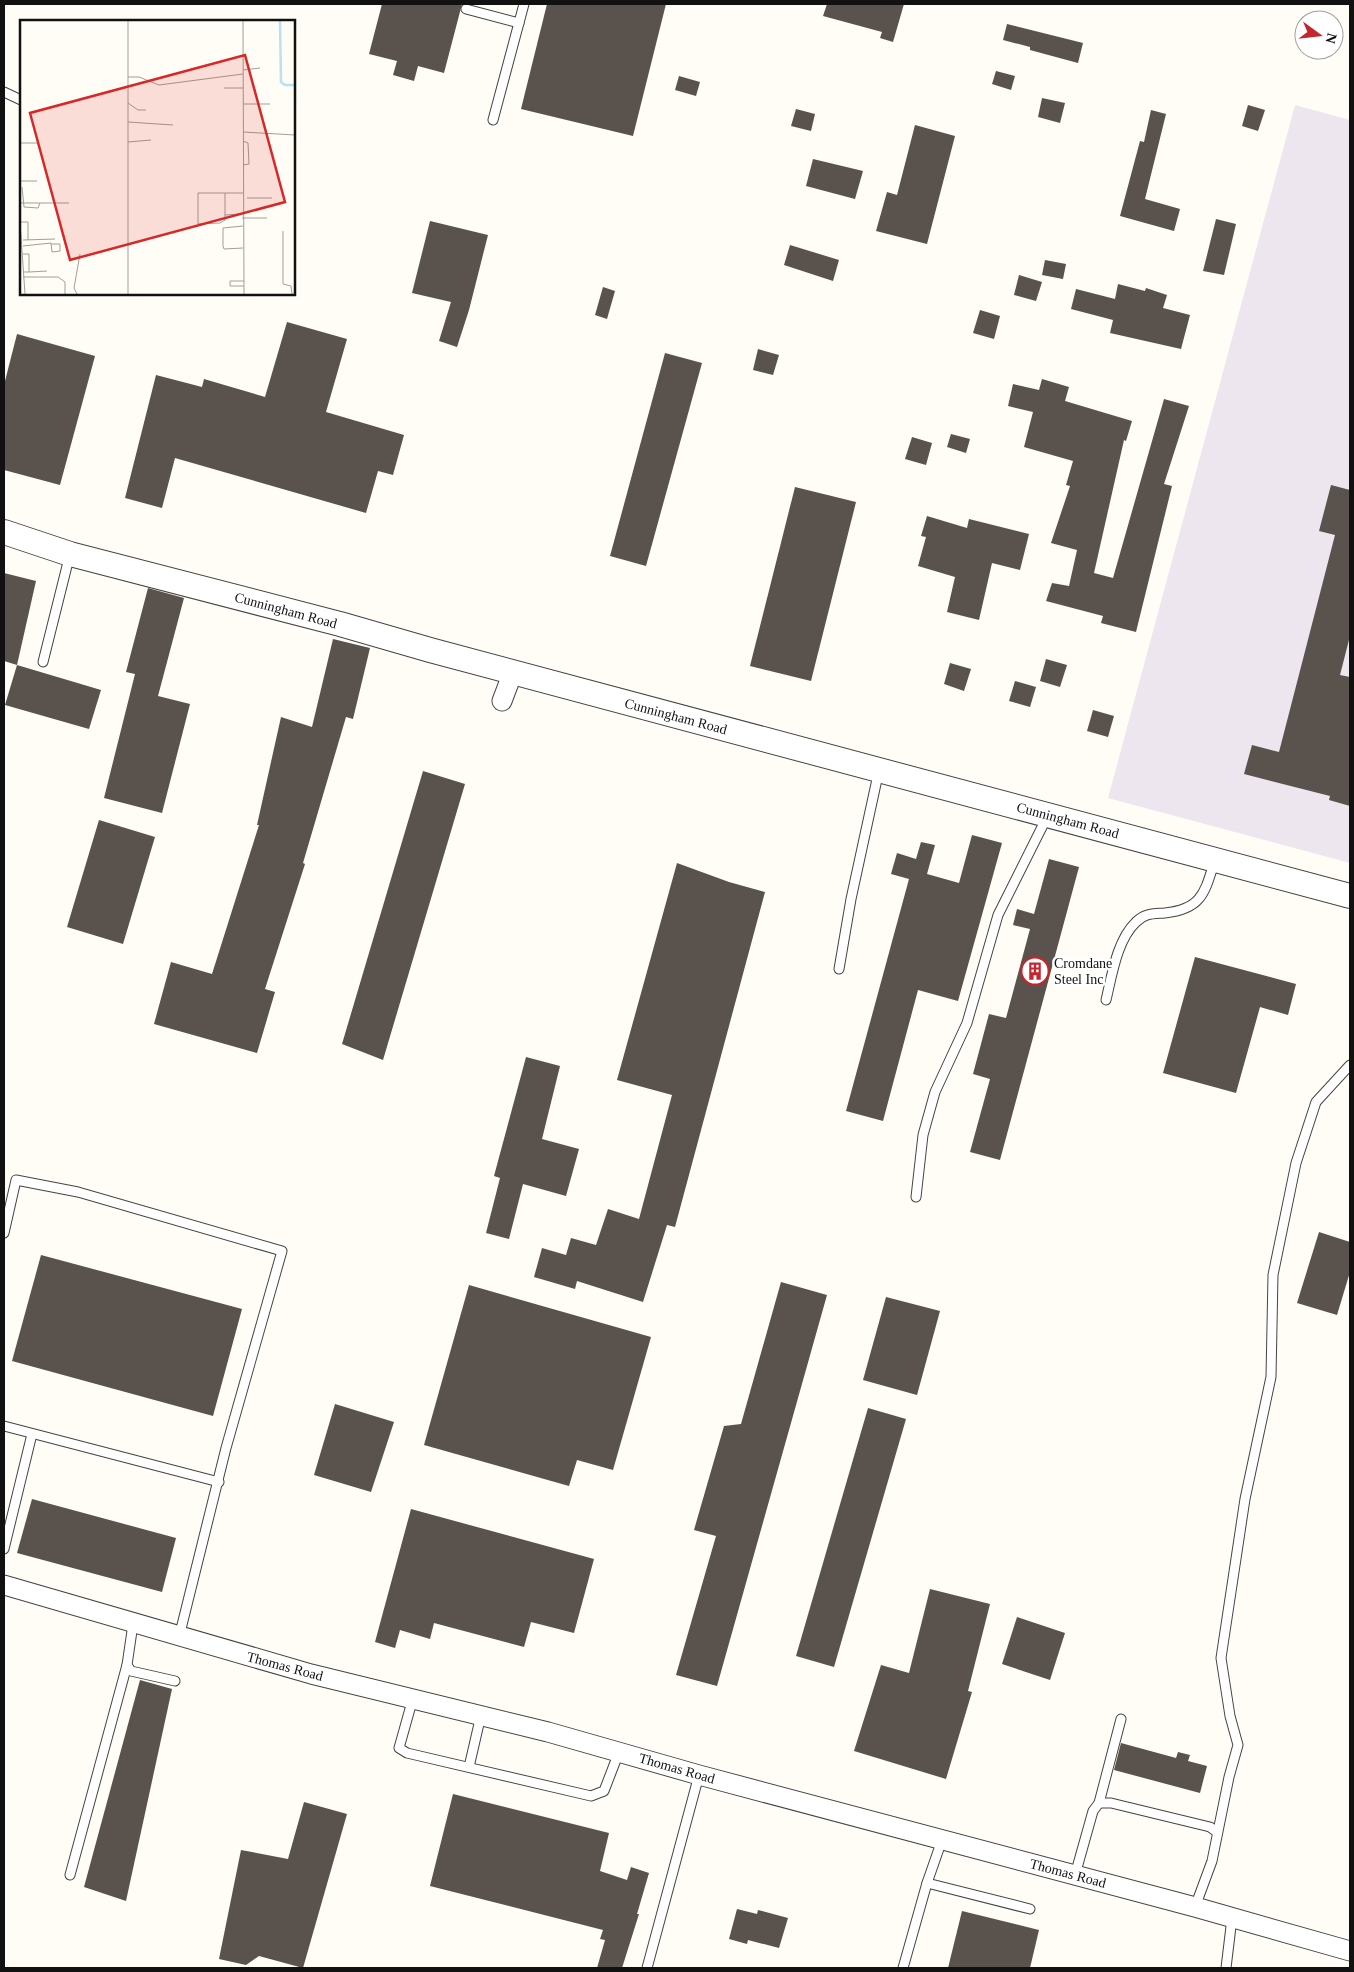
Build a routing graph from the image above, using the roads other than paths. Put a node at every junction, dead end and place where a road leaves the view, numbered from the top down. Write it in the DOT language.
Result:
graph roads {
  1 [pos="524,4"];
  2 [pos="466,9"];
  3 [pos="519,24"];
  4 [pos="4,92"];
  5 [pos="20,100"];
  6 [pos="493,120"];
  7 [pos="4,532"];
  8 [pos="70,554"];
  9 [pos="43,662"];
  10 [pos="513,672"];
  11 [pos="502,701"];
  12 [pos="879,770"];
  13 [pos="1048,815"];
  14 [pos="1215,860"];
  15 [pos="1350,896"];
  16 [pos="839,969"];
  17 [pos="1106,1000"];
  18 [pos="1350,1066"];
  19 [pos="916,1197"];
  20 [pos="4,1233"];
  21 [pos="4,1426"];
  22 [pos="32,1434"];
  23 [pos="219,1482"];
  24 [pos="4,1549"];
  25 [pos="4,1585"];
  26 [pos="133,1624"];
  27 [pos="180,1637"];
  28 [pos="127,1665"];
  29 [pos="175,1681"];
  30 [pos="413,1698"];
  31 [pos="481,1715"];
  32 [pos="1121,1719"];
  33 [pos="619,1752"];
  34 [pos="469,1767"];
  35 [pos="699,1775"];
  36 [pos="1099,1803"];
  37 [pos="1217,1832"];
  38 [pos="942,1840"];
  39 [pos="70,1875"];
  40 [pos="1075,1875"];
  41 [pos="927,1883"];
  42 [pos="1195,1907"];
  43 [pos="1030,1909"];
  44 [pos="1232,1918"];
  45 [pos="1350,1951"];
  46 [pos="647,1968"];
  47 [pos="903,1968"];
  48 [pos="1226,1968"];
  1 -- 3 [label="lane"];
  2 -- 3 [label="lane"];
  3 -- 6 [label="lane"];
  4 -- 5 [label="lane"];
  7 -- 8 [label="street, Cunningham Road"];
  8 -- 9 [label="lane"];
  8 -- 10 [label="street, Cunningham Road"];
  10 -- 11 [label="street"];
  10 -- 12 [label="street, Cunningham Road"];
  12 -- 13 [label="street, Cunningham Road"];
  12 -- 16 [label="lane"];
  13 -- 14 [label="street, Cunningham Road"];
  13 -- 19 [label="lane"];
  14 -- 15 [label="street, Cunningham Road"];
  14 -- 17 [label="lane"];
  18 -- 37 [label="lane"];
  20 -- 23 [label="lane"];
  21 -- 22 [label="lane"];
  22 -- 23 [label="lane"];
  22 -- 24 [label="lane"];
  23 -- 27 [label="lane"];
  25 -- 26 [label="street, Thomas Road"];
  26 -- 27 [label="street, Thomas Road"];
  26 -- 28 [label="lane"];
  27 -- 30 [label="street, Thomas Road"];
  28 -- 29 [label="lane"];
  28 -- 39 [label="lane"];
  30 -- 31 [label="street, Thomas Road"];
  30 -- 34 [label="lane"];
  31 -- 33 [label="street, Thomas Road"];
  31 -- 34 [label="lane"];
  32 -- 36 [label="lane"];
  33 -- 34 [label="lane"];
  33 -- 35 [label="street, Thomas Road"];
  35 -- 38 [label="street, Thomas Road"];
  35 -- 46 [label="lane"];
  36 -- 37 [label="lane"];
  36 -- 40 [label="lane"];
  37 -- 42 [label="lane"];
  38 -- 40 [label="street, Thomas Road"];
  38 -- 41 [label="lane"];
  40 -- 42 [label="street, Thomas Road"];
  41 -- 43 [label="lane"];
  41 -- 47 [label="lane"];
  42 -- 44 [label="street, Thomas Road"];
  44 -- 45 [label="street, Thomas Road"];
  44 -- 48 [label="lane"];
}
